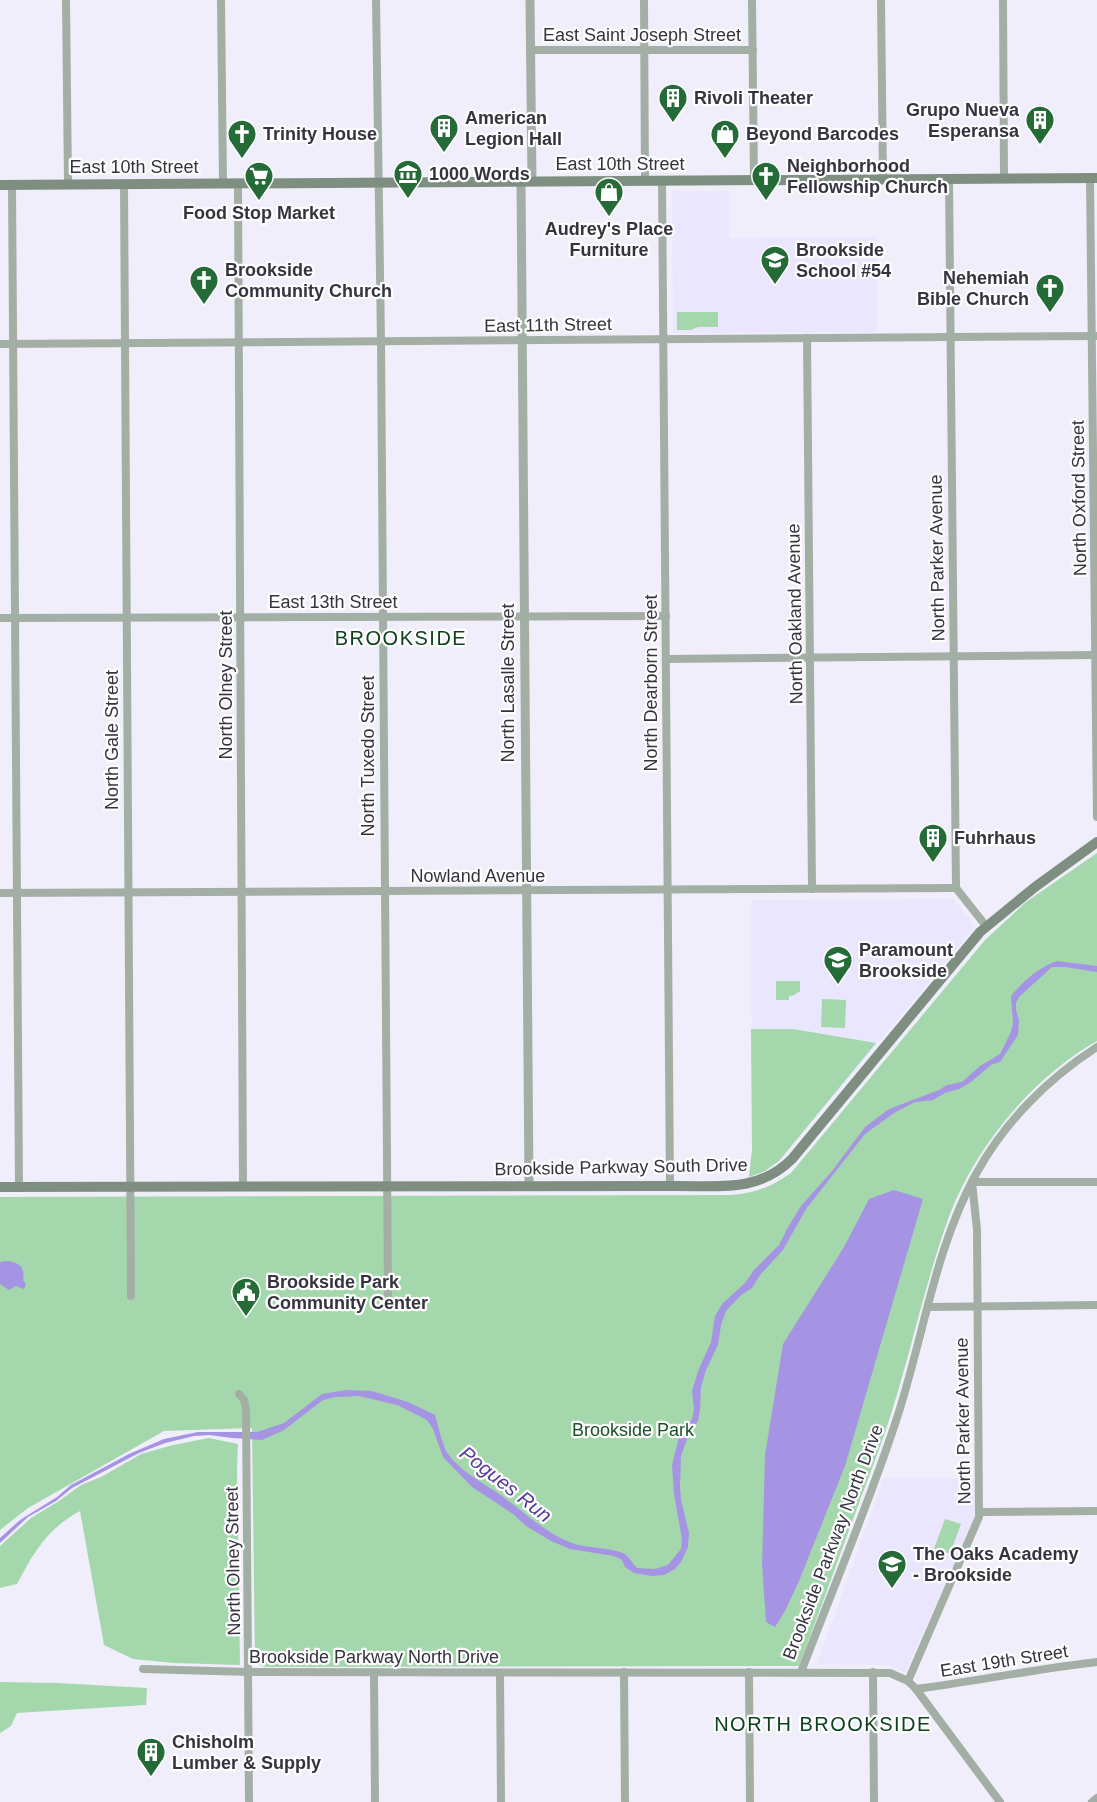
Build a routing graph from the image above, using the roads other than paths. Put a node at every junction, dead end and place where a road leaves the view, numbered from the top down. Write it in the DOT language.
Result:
graph roads {
  1 [pos="66,0"];
  2 [pos="221,0"];
  3 [pos="376,0"];
  4 [pos="530,0"];
  5 [pos="644,0"];
  6 [pos="752,0"];
  7 [pos="880,0"];
  8 [pos="1003,0"];
  9 [pos="530,50"];
  10 [pos="644,50"];
  11 [pos="753,50"];
  12 [pos="949,178"];
  13 [pos="1004,178"];
  14 [pos="1094,178"];
  15 [pos="883,179"];
  16 [pos="645,180"];
  17 [pos="662,180"];
  18 [pos="754,180"];
  19 [pos="526,181"];
  20 [pos="378,182"];
  21 [pos="223,183"];
  22 [pos="238,183"];
  23 [pos="68,184"];
  24 [pos="124,184"];
  25 [pos="0,185"];
  26 [pos="12,185"];
  27 [pos="1094,336"];
  28 [pos="950,337"];
  29 [pos="807,338"];
  30 [pos="664,339"];
  31 [pos="522,340"];
  32 [pos="381,341"];
  33 [pos="239,342"];
  34 [pos="13,343"];
  35 [pos="125,343"];
  36 [pos="0,344"];
  37 [pos="524,616"];
  38 [pos="666,616"];
  39 [pos="240,617"];
  40 [pos="382,617"];
  41 [pos="0,618"];
  42 [pos="15,618"];
  43 [pos="126,618"];
  44 [pos="1096,655"];
  45 [pos="953,656"];
  46 [pos="810,657"];
  47 [pos="666,659"];
  48 [pos="1097,817"];
  49 [pos="1097,842"];
  50 [pos="956,888"];
  51 [pos="812,889"];
  52 [pos="668,890"];
  53 [pos="384,891"];
  54 [pos="527,891"];
  55 [pos="242,892"];
  56 [pos="0,893"];
  57 [pos="16,893"];
  58 [pos="128,893"];
  59 [pos="986,926"];
  60 [pos="1097,1047"];
  61 [pos="972,1182"];
  62 [pos="1097,1182"];
  63 [pos="529,1185"];
  64 [pos="243,1186"];
  65 [pos="386,1186"];
  66 [pos="670,1186"];
  67 [pos="0,1187"];
  68 [pos="19,1187"];
  69 [pos="130,1187"];
  70 [pos="388,1295"];
  71 [pos="131,1296"];
  72 [pos="1097,1305"];
  73 [pos="928,1306"];
  74 [pos="977,1306"];
  75 [pos="239,1394"];
  76 [pos="1097,1510"];
  77 [pos="979,1512"];
  78 [pos="1097,1662"];
  79 [pos="143,1668"];
  80 [pos="249,1672"];
  81 [pos="624,1672"];
  82 [pos="749,1672"];
  83 [pos="801,1672"];
  84 [pos="873,1672"];
  85 [pos="374,1673"];
  86 [pos="500,1673"];
  87 [pos="908,1681"];
  88 [pos="916,1689"];
  89 [pos="1097,1798"];
  90 [pos="249,1802"];
  91 [pos="375,1802"];
  92 [pos="501,1802"];
  93 [pos="625,1802"];
  94 [pos="750,1802"];
  95 [pos="874,1802"];
  96 [pos="1000,1802"];
  97 [pos="1092,1802"];
  1 -- 23 [label="street"];
  2 -- 21 [label="street"];
  3 -- 20 [label="street, North Tuxedo Street"];
  4 -- 9 [label="street, North Lasalle Street"];
  5 -- 10 [label="street"];
  6 -- 11 [label="street"];
  7 -- 15 [label="street"];
  8 -- 13 [label="street"];
  9 -- 10 [label="street, East Saint Joseph Street"];
  9 -- 19 [label="street, North Lasalle Street"];
  10 -- 11 [label="street, East Saint Joseph Street"];
  10 -- 16 [label="street"];
  11 -- 18 [label="street"];
  12 -- 13 [label="main road, East 10th Street"];
  12 -- 15 [label="main road, East 10th Street"];
  12 -- 28 [label="street, North Parker Avenue"];
  13 -- 14 [label="main road, East 10th Street"];
  14 -- 27 [label="street, North Oxford Street"];
  15 -- 18 [label="main road, East 10th Street"];
  16 -- 17 [label="main road, East 10th Street"];
  16 -- 19 [label="main road, East 10th Street"];
  17 -- 18 [label="main road, East 10th Street"];
  17 -- 30 [label="street, North Dearborn Street"];
  19 -- 20 [label="main road, East 10th Street"];
  19 -- 31 [label="street, North Lasalle Street"];
  20 -- 22 [label="main road, East 10th Street"];
  20 -- 32 [label="street, North Tuxedo Street"];
  21 -- 22 [label="main road, East 10th Street"];
  21 -- 24 [label="main road, East 10th Street"];
  22 -- 33 [label="street, North Olney Street"];
  23 -- 24 [label="main road, East 10th Street"];
  23 -- 26 [label="main road, East 10th Street"];
  24 -- 35 [label="street, North Gale Street"];
  25 -- 26 [label="main road, East 10th Street"];
  26 -- 34 [label="street"];
  27 -- 28 [label="street, East 11th Street"];
  27 -- 44 [label="street, North Oxford Street"];
  28 -- 29 [label="street, East 11th Street"];
  28 -- 45 [label="street, North Parker Avenue"];
  29 -- 30 [label="street, East 11th Street"];
  29 -- 46 [label="street, North Oakland Avenue"];
  30 -- 31 [label="street, East 11th Street"];
  30 -- 38 [label="street, North Dearborn Street"];
  31 -- 32 [label="street, East 11th Street"];
  31 -- 37 [label="street, North Lasalle Street"];
  32 -- 33 [label="street, East 11th Street"];
  32 -- 40 [label="street, North Tuxedo Street"];
  33 -- 35 [label="street, East 11th Street"];
  33 -- 39 [label="street, North Olney Street"];
  34 -- 35 [label="street, East 11th Street"];
  34 -- 36 [label="street, East 11th Street"];
  34 -- 42 [label="street"];
  35 -- 43 [label="street, North Gale Street"];
  37 -- 38 [label="street, East 13th Street"];
  37 -- 40 [label="street, East 13th Street"];
  37 -- 54 [label="street, North Lasalle Street"];
  38 -- 47 [label="street, North Dearborn Street"];
  39 -- 40 [label="street, East 13th Street"];
  39 -- 43 [label="street, East 13th Street"];
  39 -- 55 [label="street, North Olney Street"];
  40 -- 53 [label="street, North Tuxedo Street"];
  41 -- 42 [label="street, East 13th Street"];
  42 -- 43 [label="street, East 13th Street"];
  42 -- 57 [label="street"];
  43 -- 58 [label="street, North Gale Street"];
  44 -- 45 [label="street"];
  44 -- 48 [label="street, North Oxford Street"];
  45 -- 46 [label="street"];
  45 -- 50 [label="street, North Parker Avenue"];
  46 -- 47 [label="street"];
  46 -- 51 [label="street, North Oakland Avenue"];
  47 -- 52 [label="street, North Dearborn Street"];
  49 -- 59 [label="main road, Brookside Parkway South Drive"];
  50 -- 51 [label="street, Nowland Avenue"];
  50 -- 59 [label="street"];
  51 -- 52 [label="street, Nowland Avenue"];
  52 -- 54 [label="street, Nowland Avenue"];
  52 -- 66 [label="street, North Dearborn Street"];
  53 -- 54 [label="street, Nowland Avenue"];
  53 -- 55 [label="street, Nowland Avenue"];
  53 -- 65 [label="street, North Tuxedo Street"];
  54 -- 63 [label="street, North Lasalle Street"];
  55 -- 58 [label="street, Nowland Avenue"];
  55 -- 64 [label="street, North Olney Street"];
  56 -- 57 [label="street, Nowland Avenue"];
  57 -- 58 [label="street, Nowland Avenue"];
  57 -- 68 [label="street"];
  58 -- 69 [label="street, North Gale Street"];
  59 -- 66 [label="main road, Brookside Parkway South Drive"];
  60 -- 61 [label="street, Brookside Parkway North Drive"];
  61 -- 62 [label="street"];
  61 -- 73 [label="street, Brookside Parkway North Drive"];
  61 -- 74 [label="street, North Parker Avenue"];
  63 -- 65 [label="main road, Brookside Parkway South Drive"];
  63 -- 66 [label="main road, Brookside Parkway South Drive"];
  64 -- 65 [label="main road, Brookside Parkway South Drive"];
  64 -- 69 [label="main road, Brookside Parkway South Drive"];
  65 -- 70 [label="street, North Tuxedo Street"];
  67 -- 68 [label="main road, Brookside Parkway South Drive"];
  68 -- 69 [label="main road, Brookside Parkway South Drive"];
  69 -- 71 [label="street, North Gale Street"];
  72 -- 74 [label="street"];
  73 -- 74 [label="street"];
  73 -- 83 [label="street, Brookside Parkway North Drive"];
  74 -- 77 [label="street, North Parker Avenue"];
  75 -- 80 [label="street, North Olney Street"];
  76 -- 77 [label="street"];
  77 -- 87 [label="street, North Parker Avenue"];
  78 -- 88 [label="street, East 19th Street"];
  79 -- 80 [label="street, Brookside Parkway North Drive"];
  80 -- 85 [label="street, Brookside Parkway North Drive"];
  80 -- 90 [label="street, North Olney Street"];
  81 -- 82 [label="street, Brookside Parkway North Drive"];
  81 -- 86 [label="street, Brookside Parkway North Drive"];
  81 -- 93 [label="street"];
  82 -- 83 [label="street, Brookside Parkway North Drive"];
  82 -- 94 [label="street"];
  83 -- 84 [label="street"];
  84 -- 87 [label="street"];
  84 -- 95 [label="street"];
  85 -- 86 [label="street, Brookside Parkway North Drive"];
  85 -- 91 [label="street"];
  86 -- 92 [label="street"];
  87 -- 88 [label="street"];
  88 -- 96 [label="street"];
  89 -- 97 [label="street"];
}
